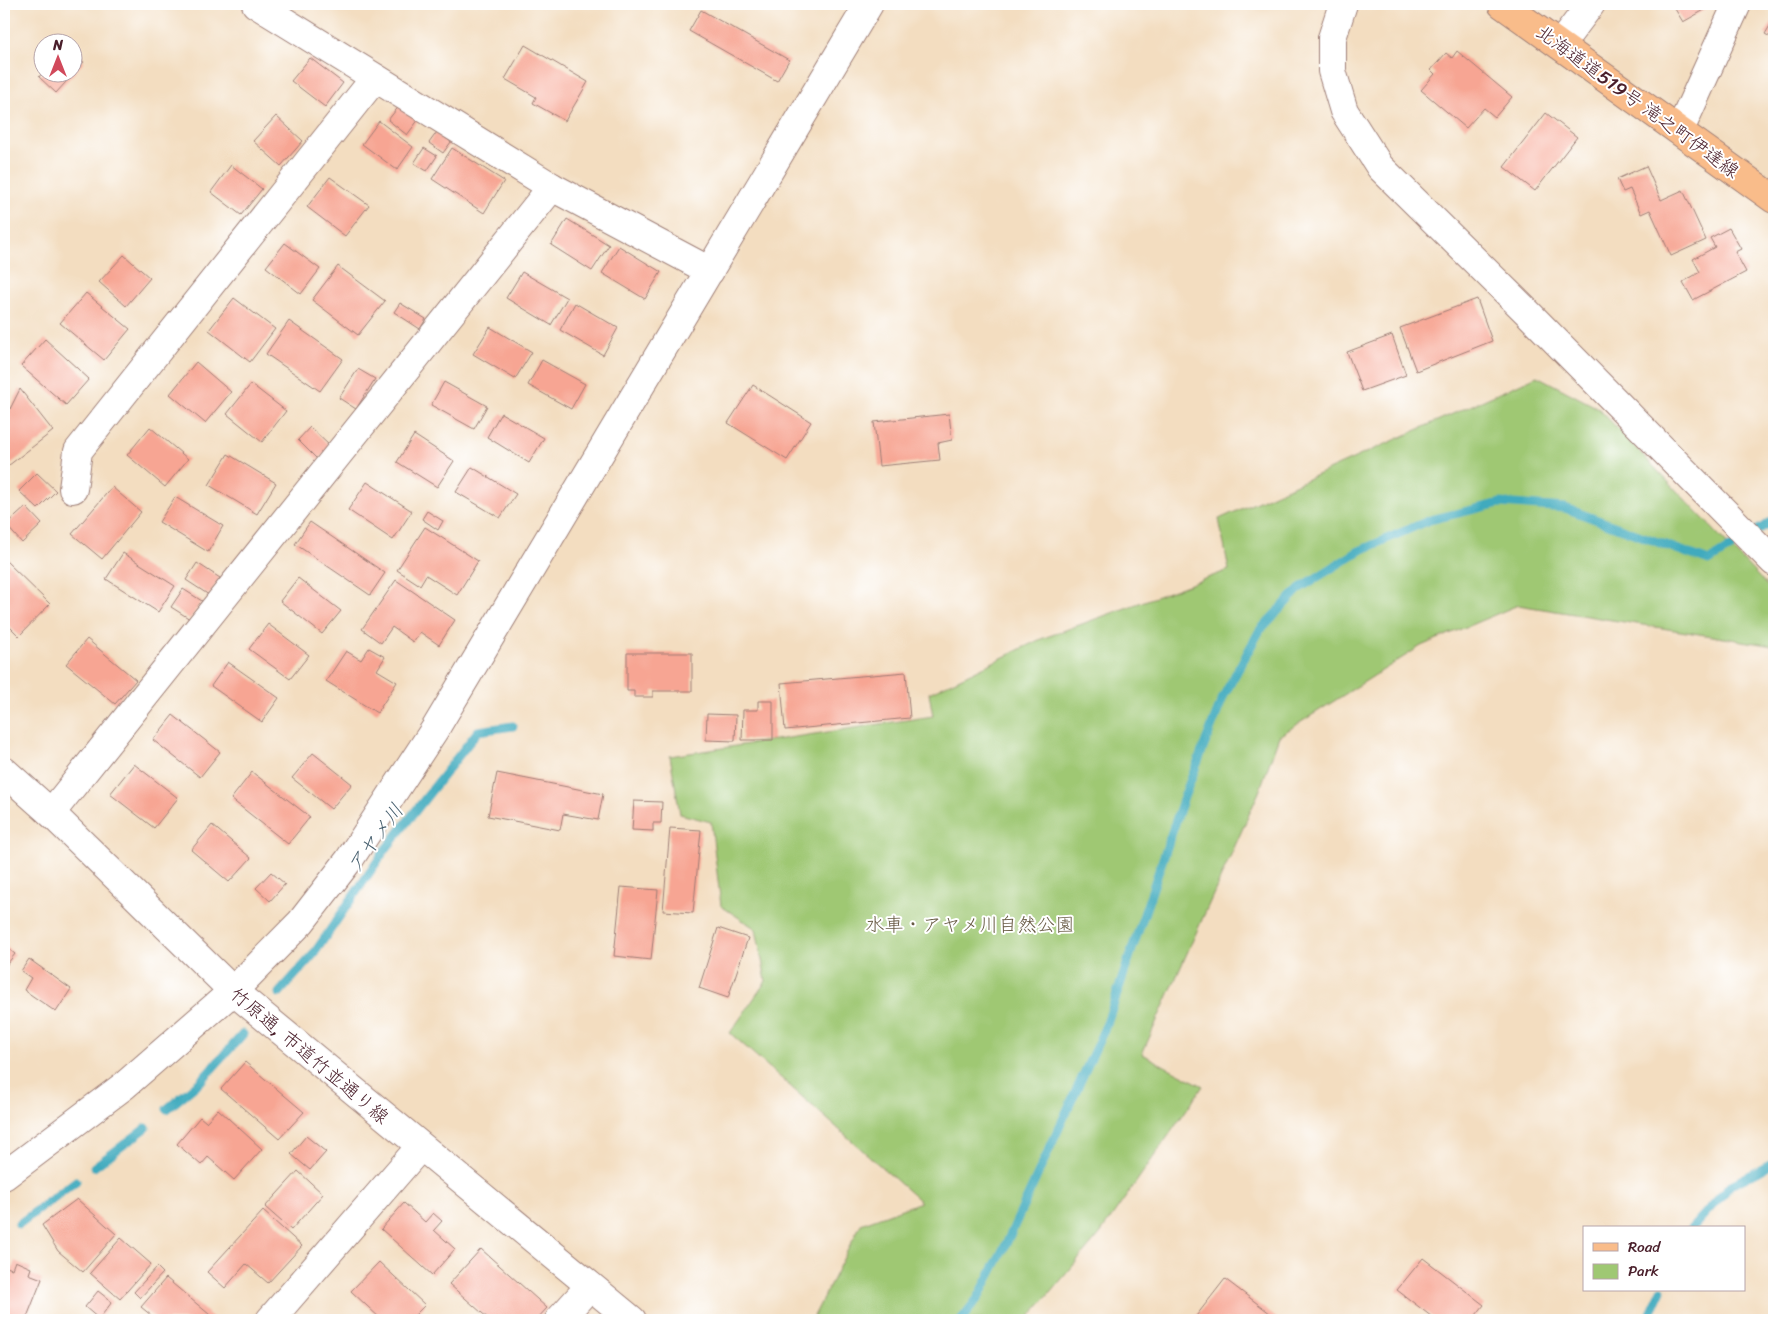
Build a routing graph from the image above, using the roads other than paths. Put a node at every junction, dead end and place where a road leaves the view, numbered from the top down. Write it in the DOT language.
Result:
graph roads {
  1 [pos="256,4"];
  2 [pos="870,4"];
  3 [pos="1343,4"];
  4 [pos="1502,4"];
  5 [pos="1591,4"];
  6 [pos="1737,4"];
  7 [pos="1560,45"];
  8 [pos="375,78"];
  9 [pos="1680,130"];
  10 [pos="552,187"];
  11 [pos="1774,198"];
  12 [pos="710,271"];
  13 [pos="73,489"];
  14 [pos="1774,562"];
  15 [pos="4,771"];
  16 [pos="51,813"];
  17 [pos="233,991"];
  18 [pos="420,1147"];
  19 [pos="4,1176"];
  20 [pos="590,1286"];
  21 [pos="270,1320"];
  22 [pos="559,1320"];
  23 [pos="632,1320"];
  1 -- 8 [label="street"];
  2 -- 12 [label="street"];
  3 -- 14 [label="street"];
  4 -- 7 [label="main road, 北海道道519号 滝之町伊達線"];
  5 -- 7 [label="street"];
  6 -- 9 [label="street"];
  7 -- 9 [label="main road, 北海道道519号 滝之町伊達線"];
  8 -- 10 [label="street"];
  8 -- 13 [label="street"];
  9 -- 11 [label="main road, 北海道道519号 滝之町伊達線"];
  10 -- 12 [label="street"];
  10 -- 16 [label="street"];
  12 -- 17 [label="street"];
  15 -- 16 [label="street, 竹原通, 市道竹並通り線"];
  16 -- 17 [label="street, 竹原通, 市道竹並通り線"];
  17 -- 18 [label="street, 竹原通, 市道竹並通り線"];
  17 -- 19 [label="street"];
  18 -- 20 [label="street, 竹原通, 市道竹並通り線"];
  18 -- 21 [label="street"];
  20 -- 22 [label="street"];
  20 -- 23 [label="street, 竹原通, 市道竹並通り線"];
}
